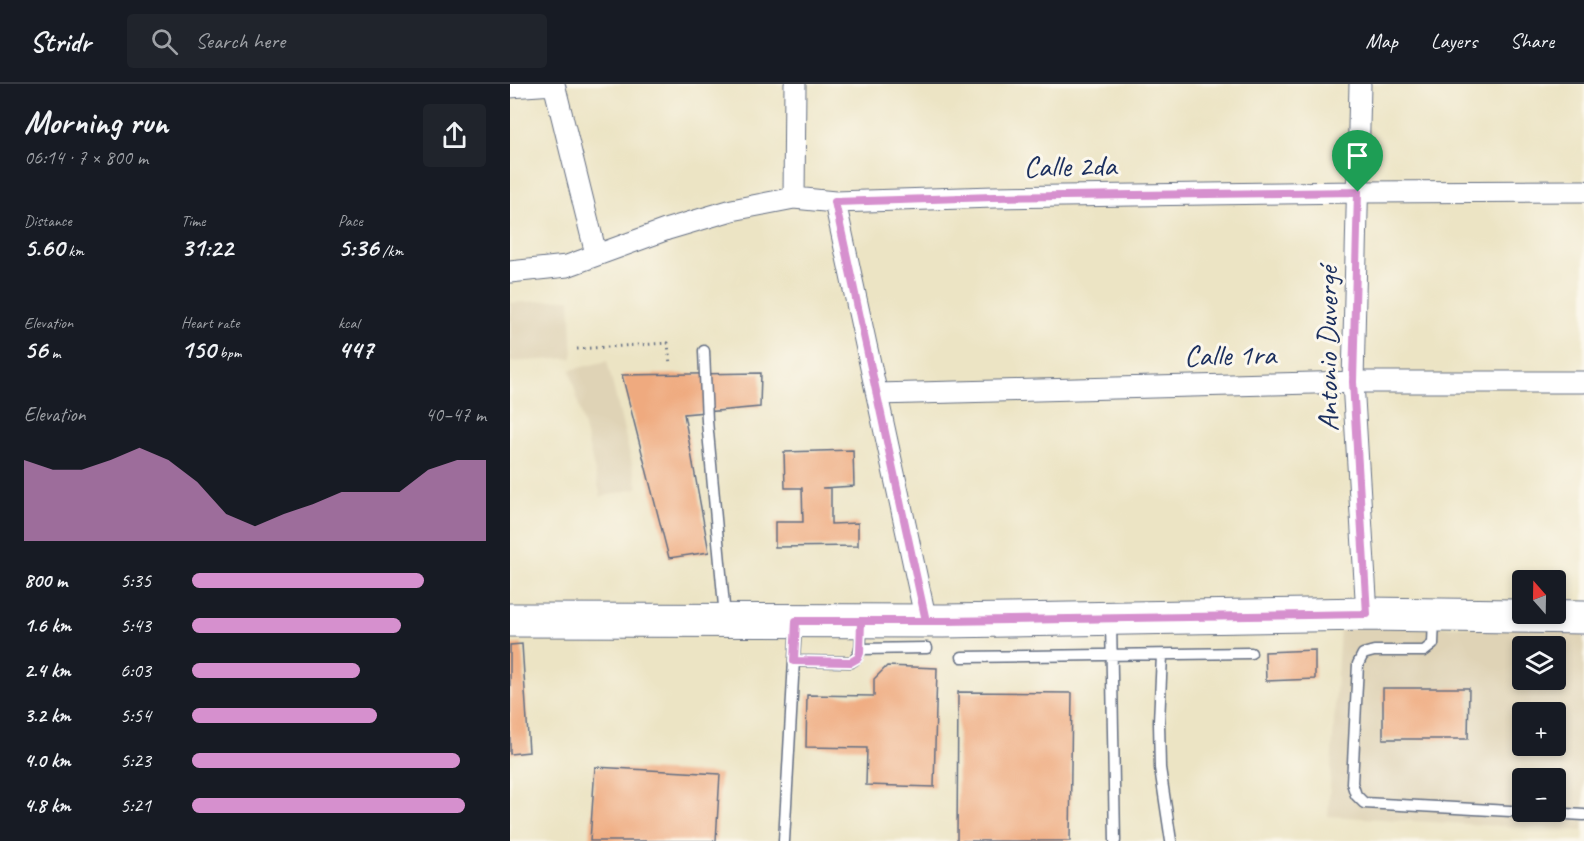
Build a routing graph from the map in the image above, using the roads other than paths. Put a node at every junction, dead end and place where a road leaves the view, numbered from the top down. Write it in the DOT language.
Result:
graph roads {
  1 [pos="554,84"];
  2 [pos="795,84"];
  3 [pos="1360,84"];
  4 [pos="510,87"];
  5 [pos="1584,191"];
  6 [pos="1358,192"];
  7 [pos="794,198"];
  8 [pos="835,202"];
  9 [pos="596,254"];
  10 [pos="510,272"];
  11 [pos="704,351"];
  12 [pos="1353,382"];
  13 [pos="1584,382"];
  14 [pos="877,394"];
  15 [pos="1367,614"];
  16 [pos="1434,615"];
  17 [pos="1584,617"];
  18 [pos="1111,619"];
  19 [pos="510,620"];
  20 [pos="725,621"];
  21 [pos="796,621"];
  22 [pos="927,634"];
  23 [pos="861,635"];
  24 [pos="1251,653"];
  25 [pos="1111,655"];
  26 [pos="1162,655"];
  27 [pos="962,657"];
  28 [pos="794,661"];
  29 [pos="1584,814"];
  30 [pos="784,841"];
  31 [pos="1115,841"];
  32 [pos="1165,841"];
  33 [pos="1171,841"];
  1 -- 4 [label="street"];
  1 -- 9 [label="street"];
  2 -- 7 [label="street"];
  3 -- 6 [label="street, Antonio Duvergé"];
  5 -- 6 [label="street, Calle 2da"];
  6 -- 8 [label="street, Calle 2da"];
  6 -- 12 [label="street, Antonio Duvergé"];
  7 -- 8 [label="street, Calle 2da"];
  7 -- 9 [label="street, Calle 2da"];
  8 -- 14 [label="street"];
  9 -- 10 [label="street, Calle 2da"];
  11 -- 20 [label="lane"];
  12 -- 13 [label="street, Calle 1ra"];
  12 -- 14 [label="street, Calle 1ra"];
  12 -- 15 [label="street, Antonio Duvergé"];
  14 -- 22 [label="street"];
  15 -- 16 [label="main road"];
  15 -- 18 [label="main road"];
  16 -- 17 [label="main road"];
  16 -- 29 [label="lane"];
  18 -- 22 [label="main road"];
  18 -- 25 [label="lane"];
  19 -- 20 [label="main road"];
  20 -- 21 [label="main road"];
  21 -- 23 [label="main road"];
  21 -- 28 [label="lane"];
  22 -- 23 [label="main road"];
  23 -- 28 [label="lane"];
  24 -- 26 [label="lane"];
  25 -- 26 [label="lane"];
  25 -- 27 [label="lane"];
  25 -- 31 [label="lane"];
  26 -- 33 [label="lane"];
  28 -- 30 [label="lane"];
  32 -- 33 [label="lane"];
}
